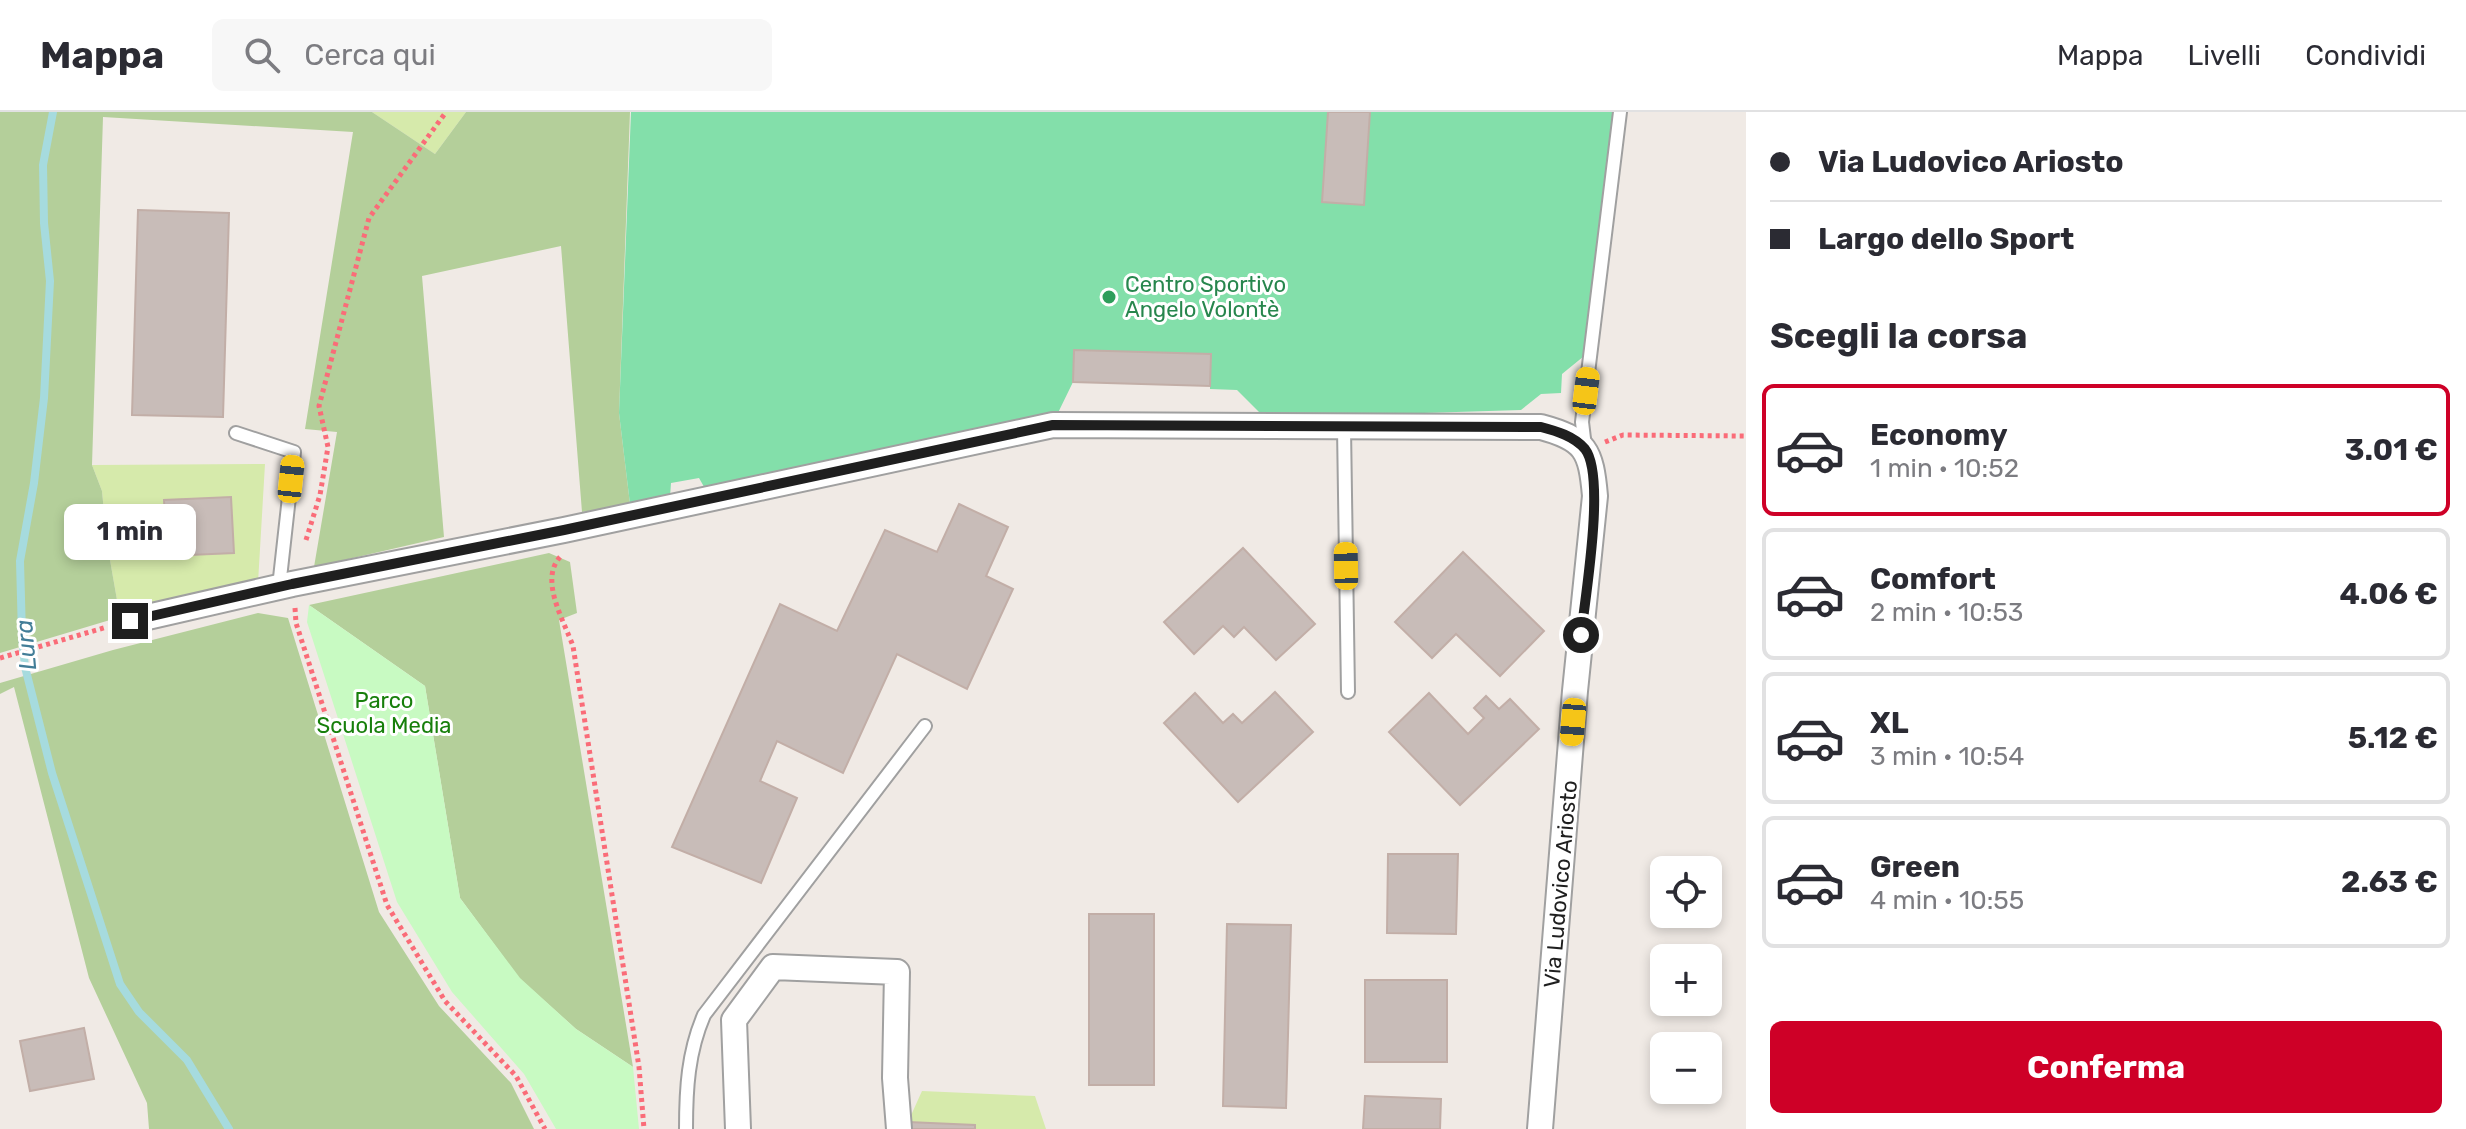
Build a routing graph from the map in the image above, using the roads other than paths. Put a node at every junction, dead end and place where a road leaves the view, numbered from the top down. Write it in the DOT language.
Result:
graph roads {
  1 [pos="1620,112"];
  2 [pos="1344,428"];
  3 [pos="236,433"];
  4 [pos="1585,450"];
  5 [pos="286,585"];
  6 [pos="130,621"];
  7 [pos="1348,692"];
  8 [pos="925,726"];
  9 [pos="686,1129"];
  10 [pos="738,1129"];
  11 [pos="899,1129"];
  12 [pos="1540,1129"];
  1 -- 4 [label="lane"];
  2 -- 4 [label="street"];
  2 -- 5 [label="street"];
  2 -- 7 [label="lane"];
  3 -- 5 [label="lane"];
  4 -- 12 [label="street, Via Ludovico Ariosto"];
  5 -- 6 [label="street"];
  8 -- 9 [label="lane"];
  10 -- 11 [label="street"];
}
